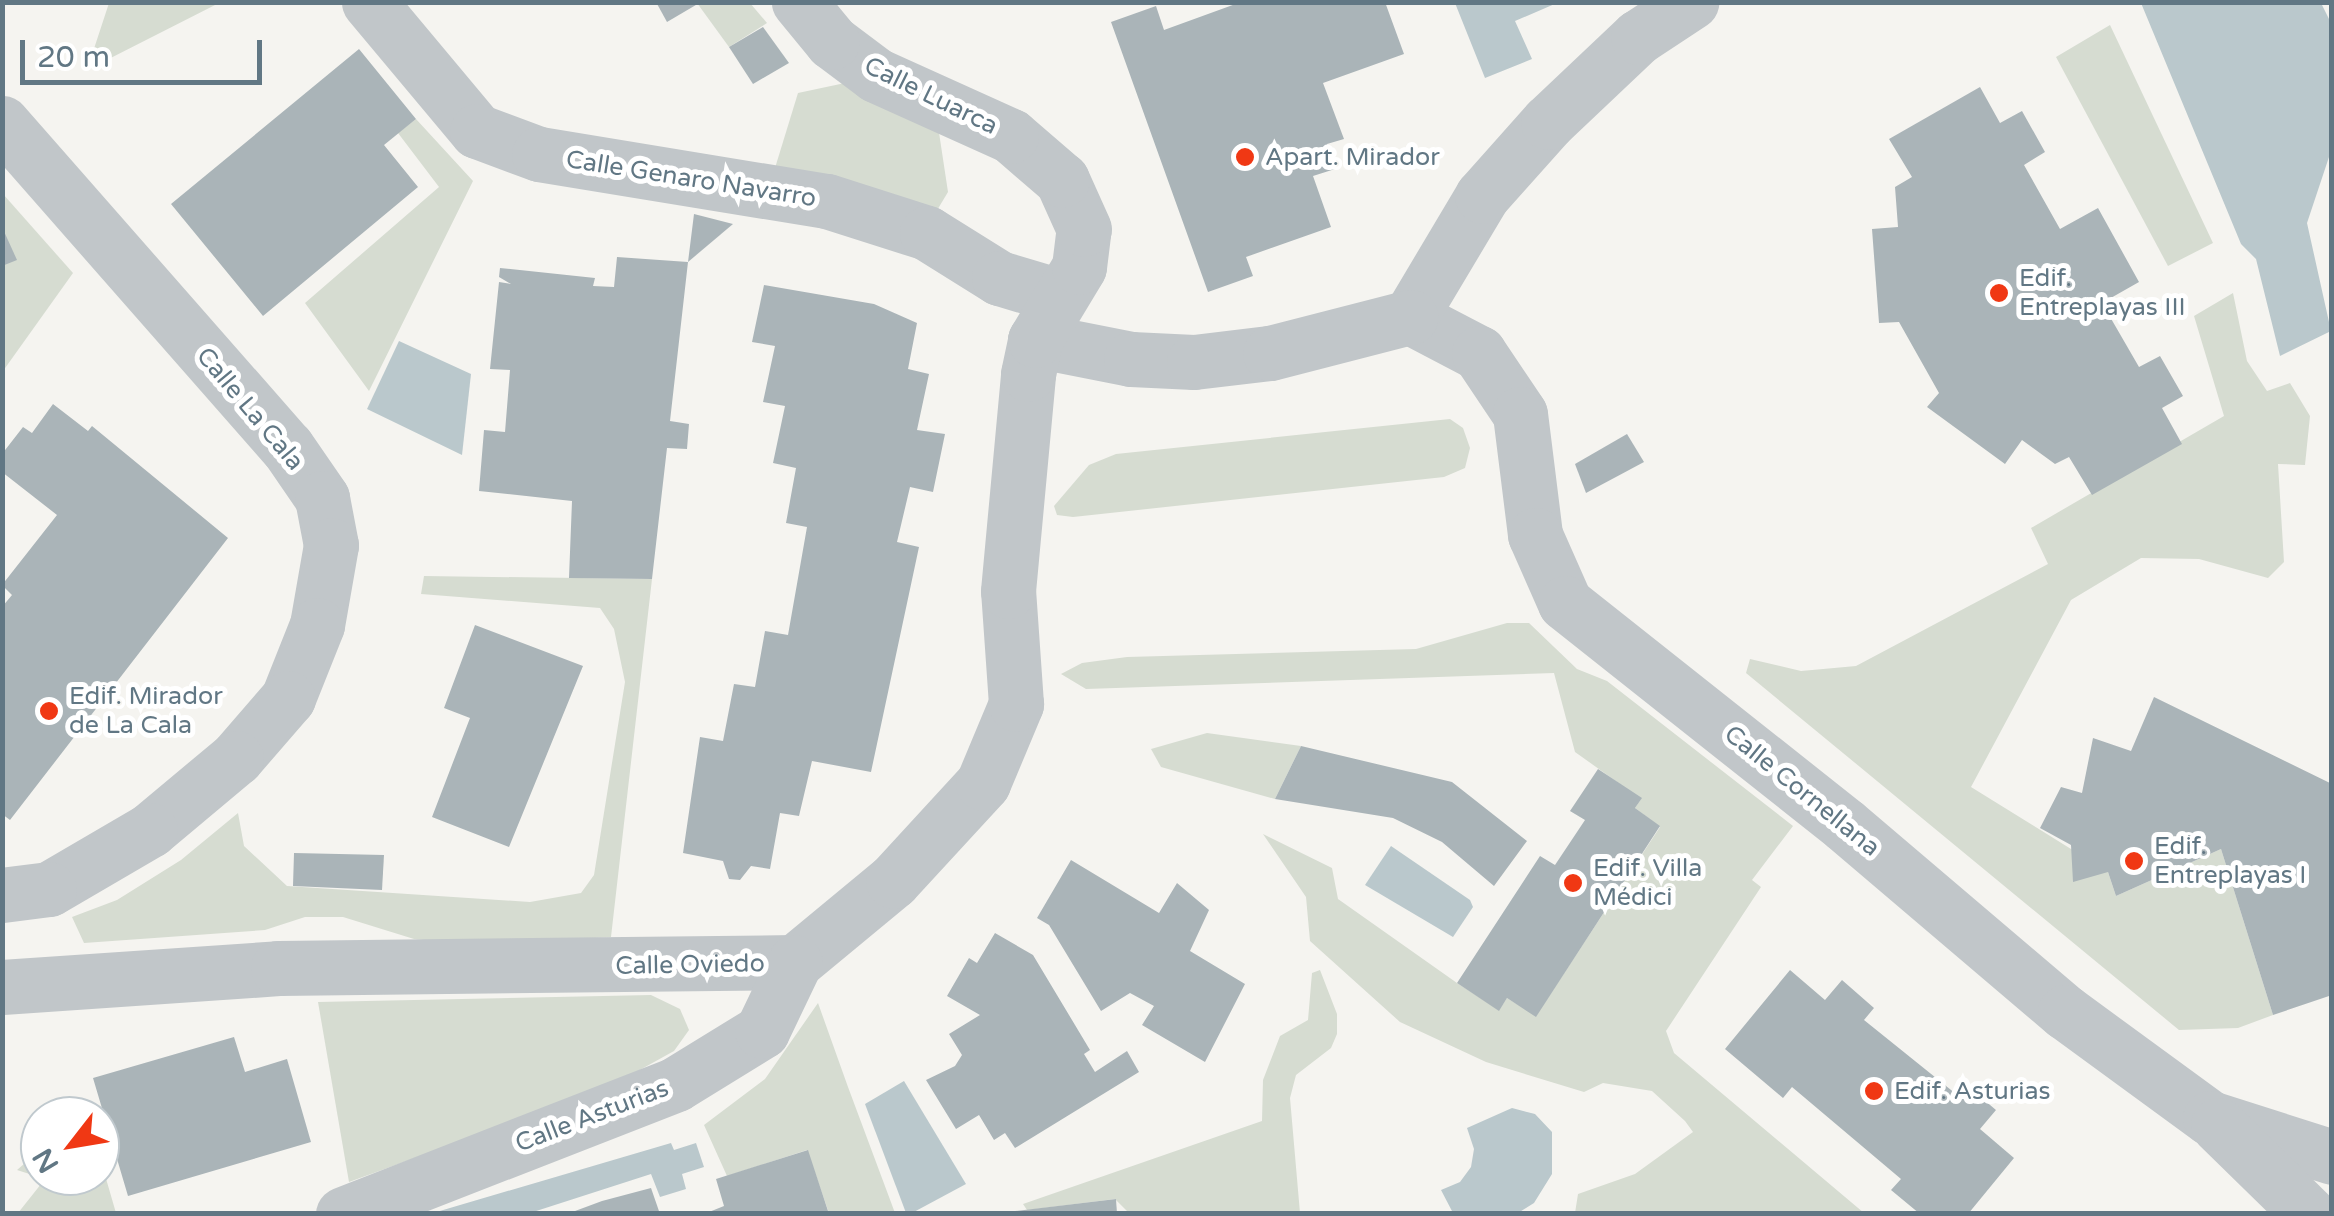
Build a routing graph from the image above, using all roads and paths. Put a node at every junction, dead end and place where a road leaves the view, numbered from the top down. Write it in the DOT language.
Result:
graph roads {
  1 [pos="370,2"];
  2 [pos="799,2"];
  3 [pos="1692,2"];
  4 [pos="2,123"];
  5 [pos="1410,316"];
  6 [pos="1046,317"];
  7 [pos="2,894"];
  8 [pos="795,962"];
  9 [pos="2,987"];
  10 [pos="2210,1118"];
  11 [pos="2332,1157"];
  12 [pos="343,1214"];
  13 [pos="2309,1214"];
  1 -- 6 [label="street, Calle Genaro Navarro"];
  2 -- 6 [label="street, Calle Luarca"];
  3 -- 5 [label="street"];
  4 -- 7 [label="street, Calle La Cala"];
  5 -- 6 [label="street, Calle Genaro Navarro"];
  5 -- 10 [label="street, Calle Cornellana"];
  6 -- 8 [label="street, Calle Oviedo"];
  8 -- 9 [label="street, Calle Oviedo"];
  8 -- 12 [label="street, Calle Asturias"];
  10 -- 11 [label="street, Calle Cornellana"];
  10 -- 13 [label="street"];
}
